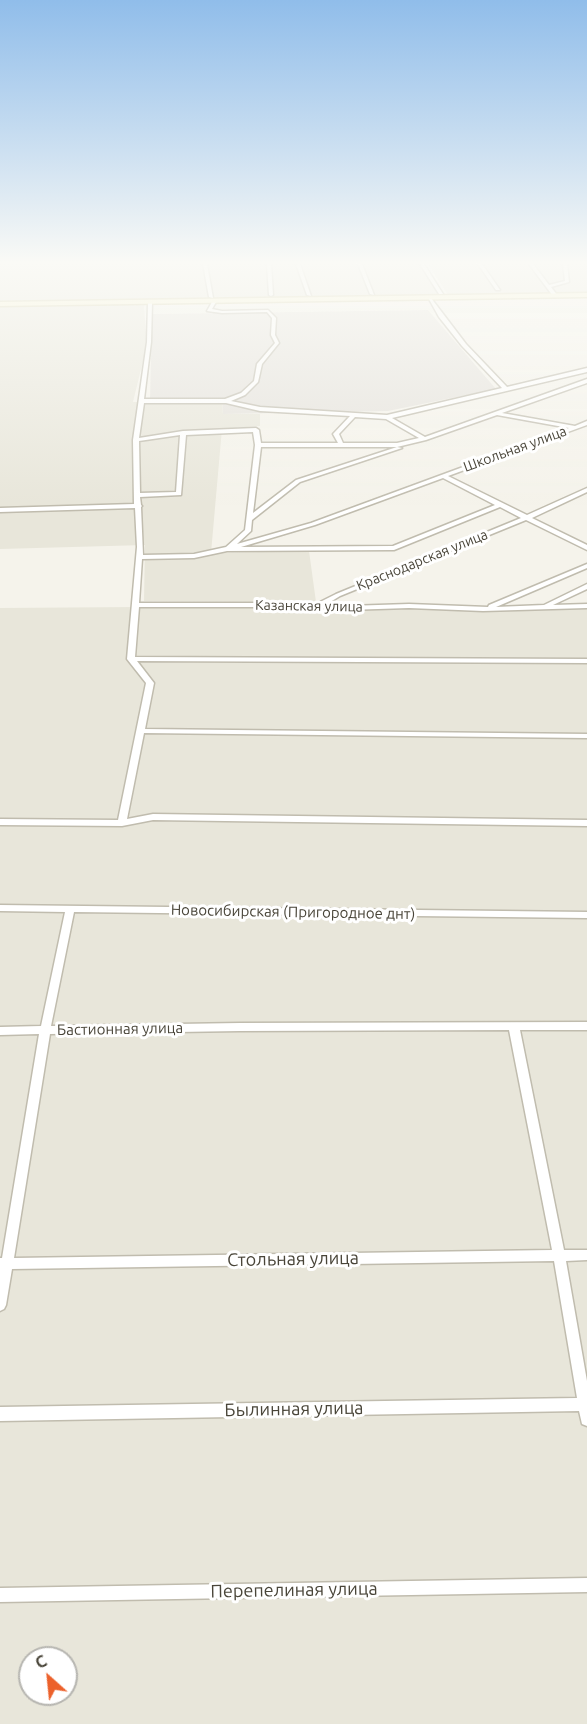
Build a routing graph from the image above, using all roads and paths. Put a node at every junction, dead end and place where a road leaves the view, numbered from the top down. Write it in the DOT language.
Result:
graph roads {
  1 [pos="149,344"];
  2 [pos="276,344"];
  3 [pos="464,344"];
  4 [pos="587,370"];
  5 [pos="587,381"];
  6 [pos="506,389"];
  7 [pos="141,401"];
  8 [pos="226,401"];
  9 [pos="496,414"];
  10 [pos="353,416"];
  11 [pos="387,417"];
  12 [pos="587,423"];
  13 [pos="575,427"];
  14 [pos="183,433"];
  15 [pos="136,440"];
  16 [pos="424,440"];
  17 [pos="341,444"];
  18 [pos="258,445"];
  19 [pos="443,476"];
  20 [pos="587,490"];
  21 [pos="137,495"];
  22 [pos="500,505"];
  23 [pos="139,506"];
  24 [pos="0,510"];
  25 [pos="526,518"];
  26 [pos="250,519"];
  27 [pos="587,548"];
  28 [pos="227,549"];
  29 [pos="139,557"];
  30 [pos="587,566"];
  31 [pos="587,586"];
  32 [pos="135,605"];
  33 [pos="319,605"];
  34 [pos="587,606"];
  35 [pos="542,607"];
  36 [pos="483,609"];
  37 [pos="131,658"];
  38 [pos="587,661"];
  39 [pos="140,732"];
  40 [pos="587,736"];
  41 [pos="0,822"];
  42 [pos="122,823"];
  43 [pos="587,823"];
  44 [pos="0,908"];
  45 [pos="70,909"];
  46 [pos="587,915"];
  47 [pos="587,1026"];
  48 [pos="514,1027"];
  49 [pos="0,1031"];
  50 [pos="45,1031"];
  51 [pos="559,1255"];
  52 [pos="587,1255"];
  53 [pos="4,1264"];
  54 [pos="0,1305"];
  55 [pos="586,1404"];
  56 [pos="0,1414"];
  57 [pos="587,1419"];
  58 [pos="587,1585"];
  59 [pos="0,1595"];
  1 -- 7 [label="street"];
  2 -- 8 [label="street"];
  3 -- 6 [label="street"];
  4 -- 6 [label="street"];
  5 -- 9 [label="street"];
  6 -- 11 [label="street"];
  7 -- 8 [label="street"];
  7 -- 15 [label="street"];
  8 -- 10 [label="street"];
  9 -- 13 [label="street"];
  9 -- 16 [label="street"];
  10 -- 11 [label="street"];
  10 -- 17 [label="street"];
  11 -- 16 [label="street"];
  12 -- 13 [label="street, Школьная улица"];
  13 -- 19 [label="street, Школьная улица"];
  14 -- 15 [label="street"];
  14 -- 18 [label="street"];
  14 -- 21 [label="street"];
  15 -- 21 [label="street"];
  16 -- 17 [label="street"];
  16 -- 26 [label="street"];
  17 -- 18 [label="street"];
  18 -- 26 [label="street"];
  19 -- 22 [label="street"];
  19 -- 28 [label="street, Школьная улица"];
  20 -- 25 [label="street, Краснодарская улица"];
  21 -- 23 [label="street"];
  22 -- 25 [label="street"];
  22 -- 28 [label="street"];
  23 -- 24 [label="street"];
  23 -- 29 [label="street"];
  25 -- 27 [label="street"];
  25 -- 33 [label="street, Краснодарская улица"];
  26 -- 28 [label="street"];
  28 -- 29 [label="street"];
  29 -- 32 [label="street"];
  30 -- 36 [label="street, Казанская улица"];
  31 -- 35 [label="street"];
  32 -- 33 [label="street, Казанская улица"];
  32 -- 37 [label="street"];
  33 -- 36 [label="street, Казанская улица"];
  34 -- 35 [label="street, Казанская улица"];
  35 -- 36 [label="street, Казанская улица"];
  37 -- 38 [label="street"];
  37 -- 39 [label="street"];
  39 -- 40 [label="street"];
  39 -- 42 [label="street"];
  41 -- 42 [label="street"];
  42 -- 43 [label="street"];
  44 -- 45 [label="street, Новосибирская (Пригородное днт)"];
  45 -- 46 [label="street, Новосибирская (Пригородное днт)"];
  45 -- 50 [label="street"];
  47 -- 48 [label="street, Бастионная улица"];
  48 -- 50 [label="street, Бастионная улица"];
  48 -- 51 [label="street"];
  49 -- 50 [label="street, Бастионная улица"];
  50 -- 53 [label="street"];
  51 -- 52 [label="street, Стольная улица"];
  51 -- 53 [label="street, Стольная улица"];
  51 -- 55 [label="street"];
  53 -- 54 [label="street"];
  55 -- 56 [label="street, Былинная улица"];
  55 -- 57 [label="street"];
  58 -- 59 [label="street, Перепелиная улица"];
}
